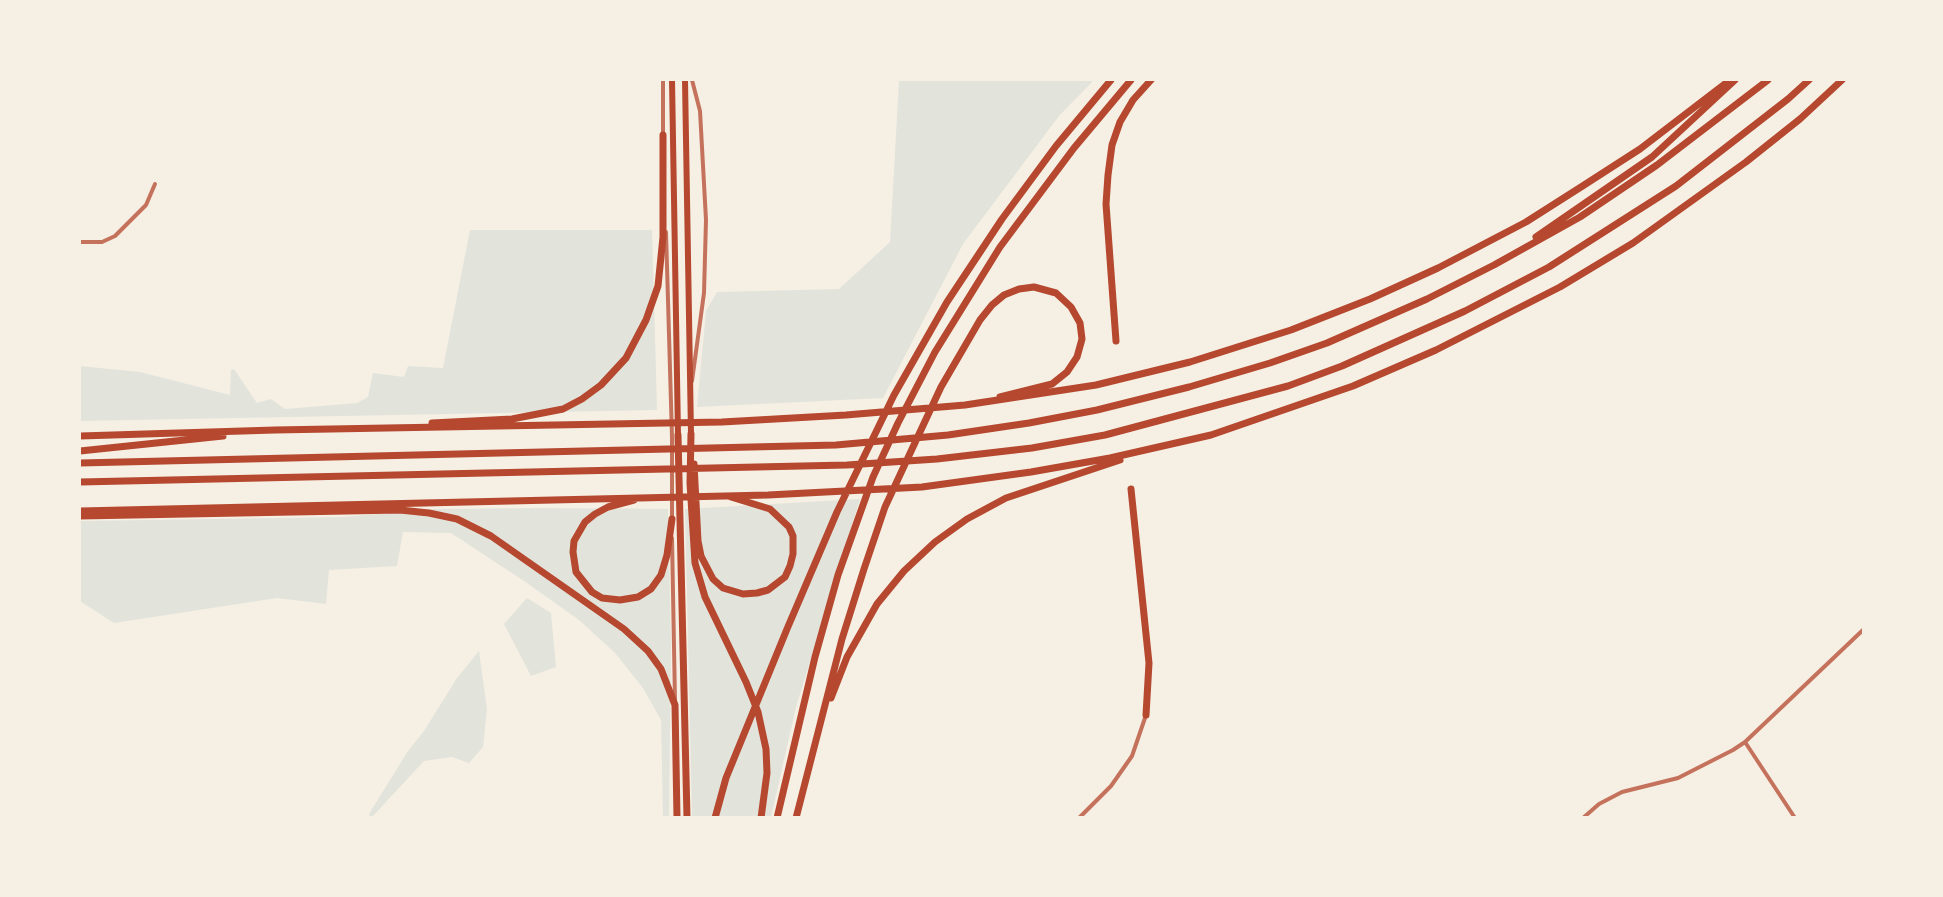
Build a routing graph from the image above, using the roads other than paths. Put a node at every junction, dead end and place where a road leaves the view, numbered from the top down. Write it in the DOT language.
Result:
graph roads {
  1 [pos="663,80"];
  2 [pos="672,80"];
  3 [pos="685,80"];
  4 [pos="692,80"];
  5 [pos="1111,80"];
  6 [pos="1131,80"];
  7 [pos="1151,80"];
  8 [pos="1730,80"];
  9 [pos="1735,80"];
  10 [pos="1768,80"];
  11 [pos="1809,80"];
  12 [pos="1842,80"];
  13 [pos="663,135"];
  14 [pos="155,184"];
  15 [pos="80,242"];
  16 [pos="1494,266"];
  17 [pos="1116,341"];
  18 [pos="690,399"];
  19 [pos="965,405"];
  20 [pos="275,430"];
  21 [pos="691,434"];
  22 [pos="678,435"];
  23 [pos="80,436"];
  24 [pos="80,451"];
  25 [pos="1140,452"];
  26 [pos="80,463"];
  27 [pos="80,482"];
  28 [pos="1131,489"];
  29 [pos="726,496"];
  30 [pos="640,497"];
  31 [pos="80,511"];
  32 [pos="80,516"];
  33 [pos="672,519"];
  34 [pos="1863,629"];
  35 [pos="675,705"];
  36 [pos="1146,715"];
  37 [pos="820,725"];
  38 [pos="1745,742"];
  39 [pos="677,818"];
  40 [pos="687,818"];
  41 [pos="715,818"];
  42 [pos="761,818"];
  43 [pos="777,818"];
  44 [pos="796,818"];
  45 [pos="1078,818"];
  46 [pos="1583,818"];
  47 [pos="1796,818"];
  1 -- 13 [label="street"];
  2 -- 22 [label="main road"];
  3 -- 18 [label="main road"];
  4 -- 18 [label="street"];
  5 -- 41 [label="highway"];
  6 -- 43 [label="highway"];
  7 -- 17 [label="highway"];
  8 -- 19 [label="highway"];
  9 -- 16 [label="highway"];
  10 -- 16 [label="highway"];
  11 -- 27 [label="highway"];
  12 -- 25 [label="highway"];
  13 -- 20 [label="highway"];
  13 -- 33 [label="street"];
  14 -- 15 [label="street"];
  16 -- 26 [label="highway"];
  18 -- 21 [label="main road"];
  19 -- 20 [label="highway"];
  19 -- 37 [label="highway"];
  20 -- 23 [label="highway"];
  20 -- 24 [label="highway"];
  21 -- 29 [label="highway"];
  21 -- 42 [label="highway"];
  22 -- 40 [label="highway"];
  25 -- 29 [label="highway"];
  25 -- 37 [label="highway"];
  28 -- 36 [label="highway"];
  29 -- 30 [label="highway"];
  30 -- 31 [label="highway"];
  30 -- 33 [label="highway"];
  32 -- 35 [label="highway"];
  33 -- 35 [label="street"];
  34 -- 38 [label="street"];
  35 -- 39 [label="highway"];
  36 -- 45 [label="street"];
  37 -- 44 [label="highway"];
  38 -- 46 [label="street"];
  38 -- 47 [label="street"];
}
